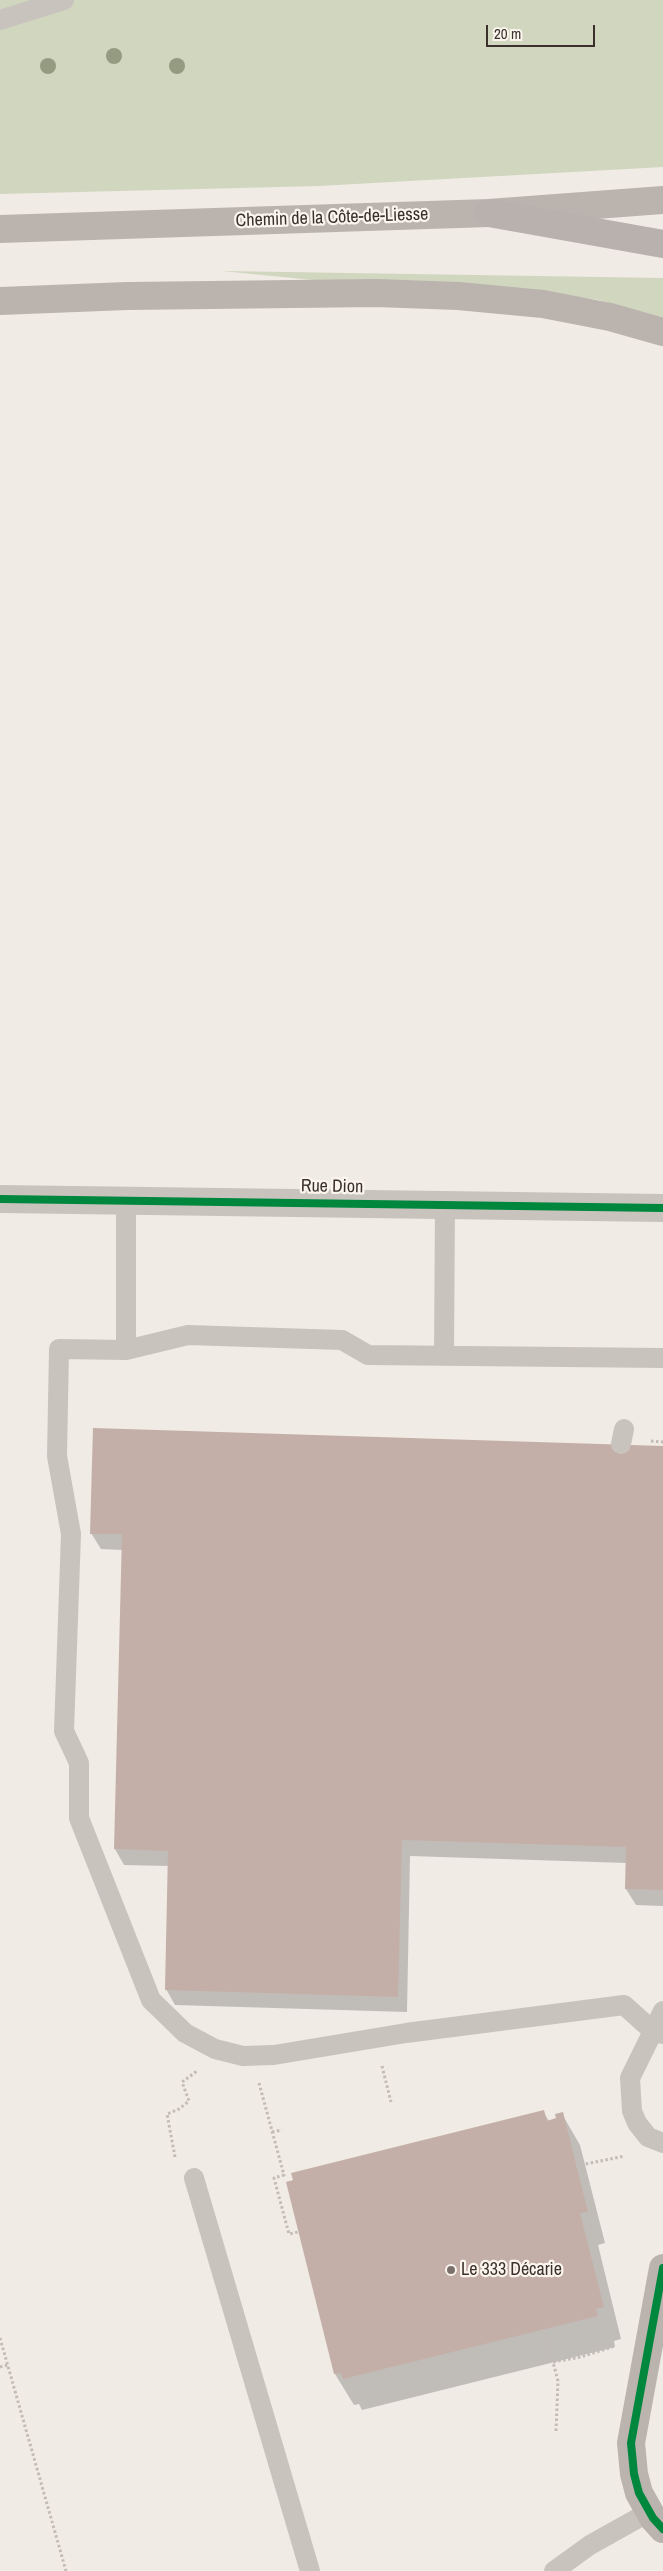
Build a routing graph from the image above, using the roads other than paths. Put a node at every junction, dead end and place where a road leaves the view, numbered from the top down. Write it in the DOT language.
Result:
graph roads {
  1 [pos="64,0"];
  2 [pos="0,20"];
  3 [pos="663,200"];
  4 [pos="489,213"];
  5 [pos="0,229"];
  6 [pos="663,244"];
  7 [pos="0,301"];
  8 [pos="663,332"];
  9 [pos="0,1199"];
  10 [pos="126,1199"];
  11 [pos="445,1204"];
  12 [pos="663,1208"];
  13 [pos="126,1350"];
  14 [pos="444,1356"];
  15 [pos="663,1358"];
  16 [pos="663,2011"];
  17 [pos="658,2033"];
  18 [pos="663,2143"];
  19 [pos="194,2178"];
  20 [pos="663,2268"];
  21 [pos="656,2520"];
  22 [pos="310,2571"];
  23 [pos="554,2571"];
  1 -- 2 [label="lane"];
  3 -- 4 [label="main road, Chemin de la Côte-de-Liesse"];
  4 -- 5 [label="main road, Chemin de la Côte-de-Liesse"];
  4 -- 6 [label="main road"];
  7 -- 8 [label="main road"];
  9 -- 10 [label="street, Rue Dion"];
  10 -- 11 [label="street, Rue Dion"];
  10 -- 13 [label="lane"];
  11 -- 12 [label="street, Rue Dion"];
  11 -- 14 [label="lane"];
  13 -- 14 [label="lane"];
  13 -- 17 [label="lane"];
  14 -- 15 [label="lane"];
  16 -- 17 [label="lane"];
  17 -- 18 [label="lane"];
  19 -- 22 [label="lane"];
  20 -- 21 [label="main road"];
  21 -- 23 [label="lane"];
}
